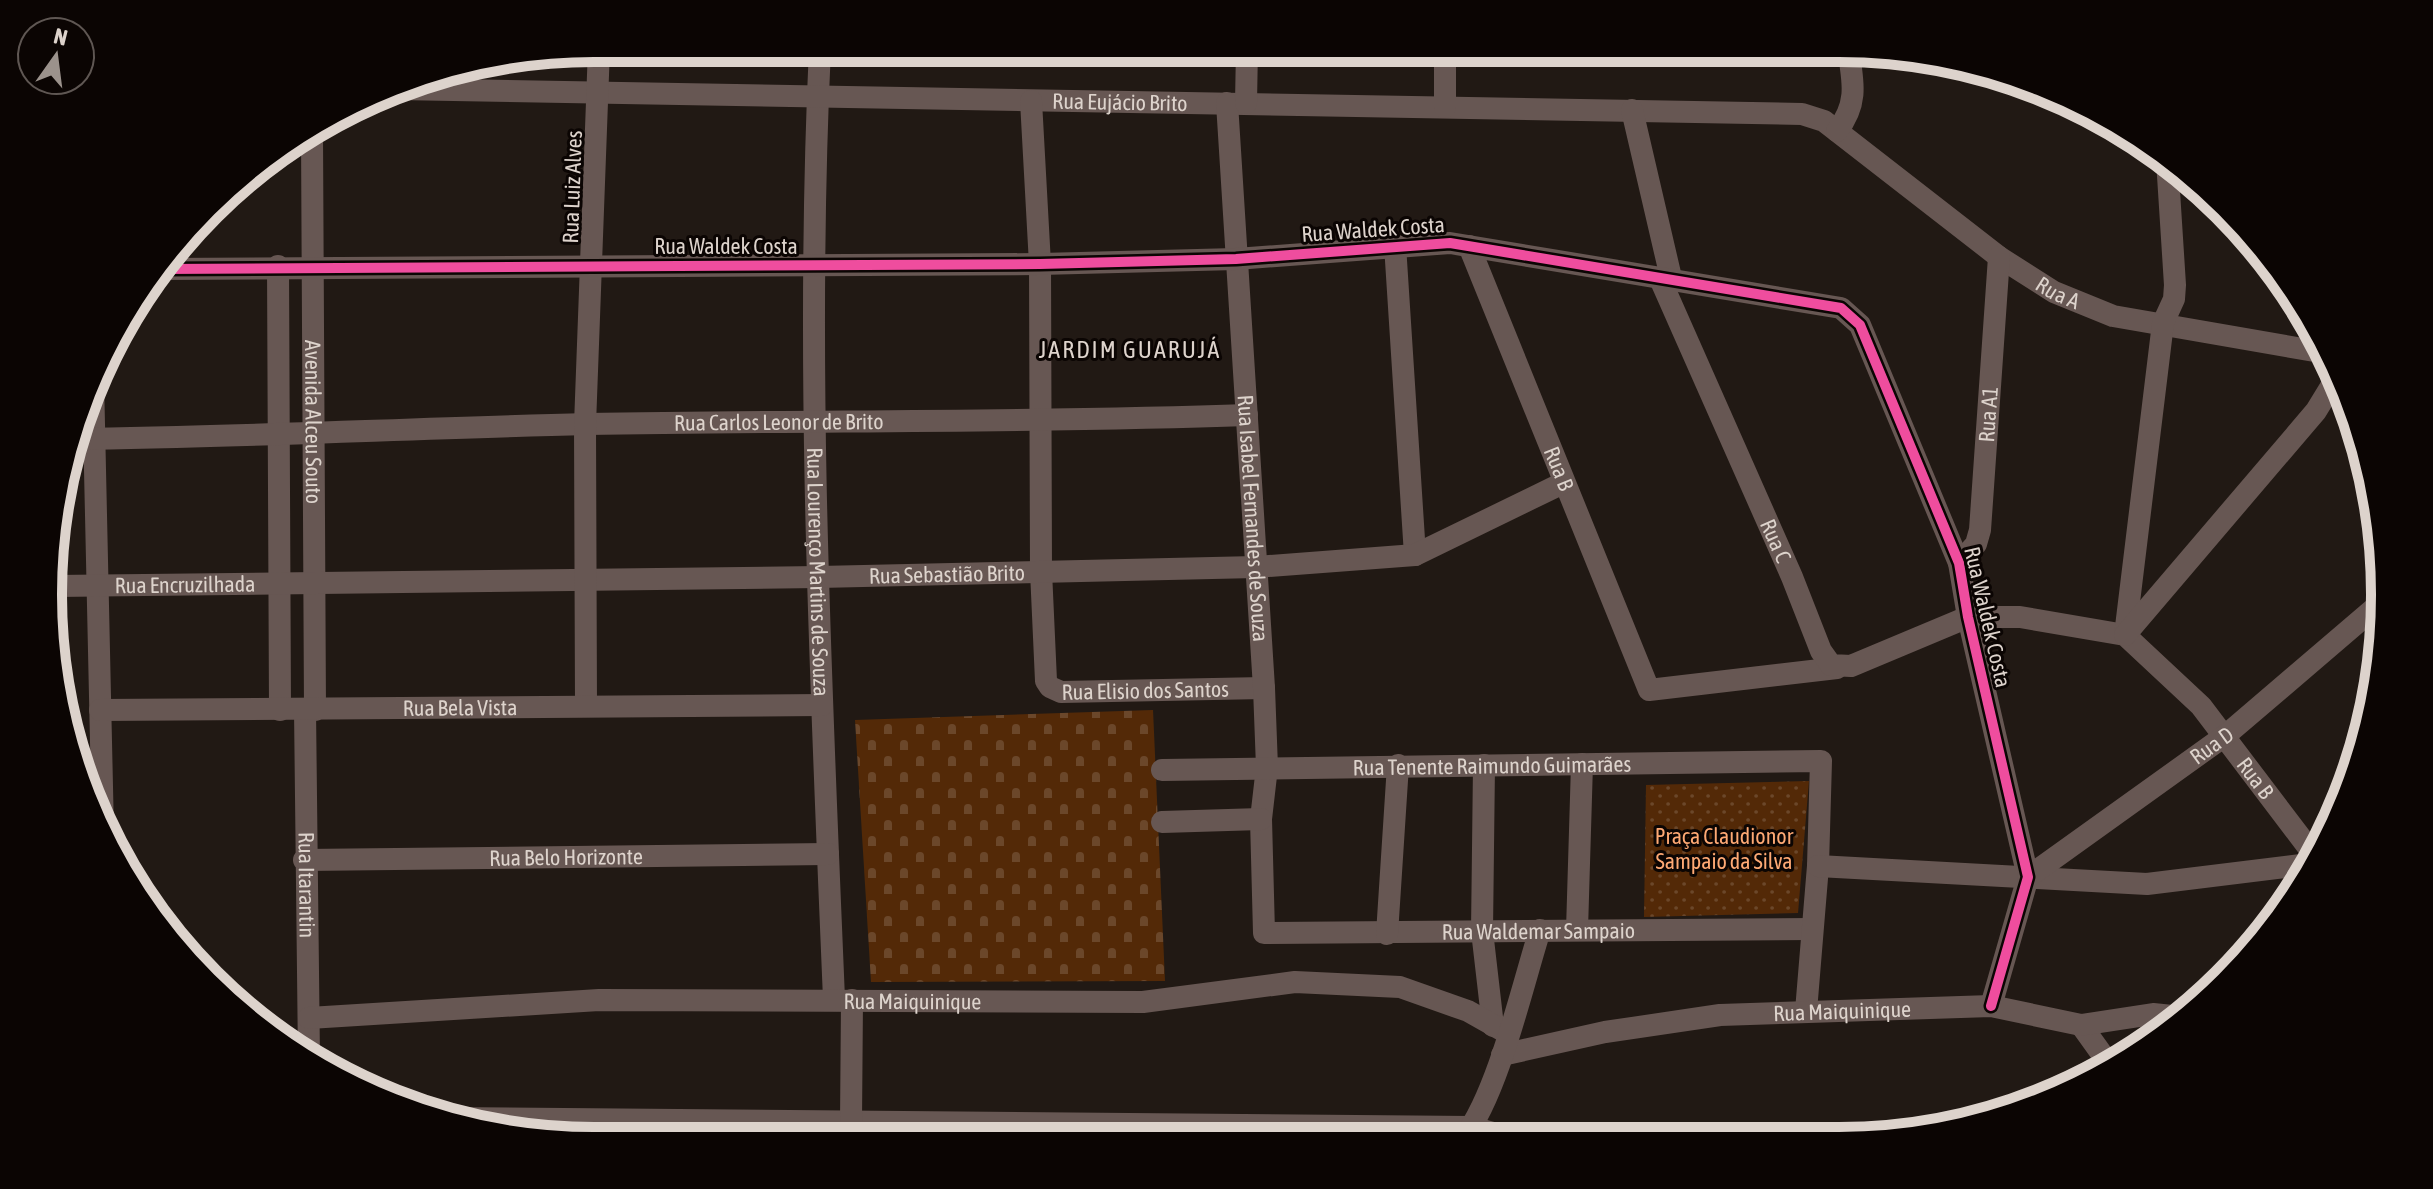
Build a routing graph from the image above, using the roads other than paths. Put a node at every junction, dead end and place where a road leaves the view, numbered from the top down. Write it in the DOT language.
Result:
graph roads {
  1 [pos="598,62"];
  2 [pos="819,62"];
  3 [pos="1244,62"];
  4 [pos="1445,62"];
  5 [pos="1850,62"];
  6 [pos="424,90"];
  7 [pos="595,95"];
  8 [pos="818,98"];
  9 [pos="1031,101"];
  10 [pos="1237,103"];
  11 [pos="1445,107"];
  12 [pos="1632,110"];
  13 [pos="1837,131"];
  14 [pos="312,144"];
  15 [pos="2168,176"];
  16 [pos="1395,245"];
  17 [pos="1469,246"];
  18 [pos="1999,257"];
  19 [pos="1236,259"];
  20 [pos="1040,264"];
  21 [pos="278,266"];
  22 [pos="310,266"];
  23 [pos="590,266"];
  24 [pos="815,266"];
  25 [pos="173,269"];
  26 [pos="1666,281"];
  27 [pos="2163,323"];
  28 [pos="2312,350"];
  29 [pos="2329,389"];
  30 [pos="1247,415"];
  31 [pos="1040,422"];
  32 [pos="817,423"];
  33 [pos="585,425"];
  34 [pos="312,435"];
  35 [pos="277,436"];
  36 [pos="86,438"];
  37 [pos="84,445"];
  38 [pos="1563,483"];
  39 [pos="1415,555"];
  40 [pos="1959,563"];
  41 [pos="1256,567"];
  42 [pos="1041,571"];
  43 [pos="819,577"];
  44 [pos="586,579"];
  45 [pos="97,585"];
  46 [pos="280,585"];
  47 [pos="316,585"];
  48 [pos="62,586"];
  49 [pos="2371,611"];
  50 [pos="1968,617"];
  51 [pos="2125,635"];
  52 [pos="1837,668"];
  53 [pos="1264,688"];
  54 [pos="822,705"];
  55 [pos="586,706"];
  56 [pos="100,710"];
  57 [pos="280,710"];
  58 [pos="310,710"];
  59 [pos="2226,735"];
  60 [pos="1582,764"];
  61 [pos="1398,765"];
  62 [pos="1484,765"];
  63 [pos="1267,767"];
  64 [pos="1162,770"];
  65 [pos="102,796"];
  66 [pos="1261,819"];
  67 [pos="1162,822"];
  68 [pos="2308,846"];
  69 [pos="828,854"];
  70 [pos="304,860"];
  71 [pos="2297,865"];
  72 [pos="1818,866"];
  73 [pos="2028,877"];
  74 [pos="1812,929"];
  75 [pos="1540,930"];
  76 [pos="1577,930"];
  77 [pos="1482,931"];
  78 [pos="1264,933"];
  79 [pos="1387,934"];
  80 [pos="843,1000"];
  81 [pos="1991,1006"];
  82 [pos="1806,1011"];
  83 [pos="2165,1015"];
  84 [pos="309,1018"];
  85 [pos="2081,1025"];
  86 [pos="1500,1038"];
  87 [pos="309,1044"];
  88 [pos="2104,1057"];
  89 [pos="851,1122"];
  90 [pos="679,1127"];
  91 [pos="1160,1127"];
  92 [pos="1470,1127"];
  1 -- 7 [label="street, Rua Luiz Alves"];
  2 -- 8 [label="street, Rua Lourenço Martins de Souza"];
  3 -- 10 [label="street, Rua Isabel Fernandes de Souza"];
  4 -- 11 [label="street"];
  5 -- 13 [label="street"];
  6 -- 7 [label="street, Rua Eujácio Brito"];
  7 -- 8 [label="street, Rua Eujácio Brito"];
  7 -- 23 [label="street, Rua Luiz Alves"];
  8 -- 9 [label="street, Rua Eujácio Brito"];
  8 -- 24 [label="street, Rua Lourenço Martins de Souza"];
  9 -- 10 [label="street, Rua Eujácio Brito"];
  9 -- 20 [label="street, Rua Elisio dos Santos"];
  10 -- 11 [label="street, Rua Eujácio Brito"];
  10 -- 19 [label="street, Rua Isabel Fernandes de Souza"];
  11 -- 12 [label="street, Rua Eujácio Brito"];
  12 -- 13 [label="street, Rua Eujácio Brito"];
  12 -- 26 [label="street, Rua C"];
  13 -- 18 [label="street, Rua A"];
  14 -- 22 [label="street, Avenida Alceu Souto"];
  15 -- 27 [label="street"];
  16 -- 17 [label="street, Rua Waldek Costa"];
  16 -- 19 [label="street, Rua Waldek Costa"];
  16 -- 39 [label="street"];
  17 -- 26 [label="street, Rua Waldek Costa"];
  17 -- 38 [label="street, Rua B"];
  18 -- 27 [label="street, Rua A"];
  18 -- 40 [label="street, Rua A1"];
  19 -- 20 [label="street, Rua Waldek Costa"];
  19 -- 30 [label="street, Rua Isabel Fernandes de Souza"];
  20 -- 24 [label="street, Rua Waldek Costa"];
  20 -- 31 [label="street, Rua Elisio dos Santos"];
  21 -- 22 [label="street, Rua Waldek Costa"];
  21 -- 25 [label="street, Rua Waldek Costa"];
  21 -- 35 [label="street, Avenida Alceu Souto"];
  22 -- 23 [label="street, Rua Waldek Costa"];
  22 -- 34 [label="street, Avenida Alceu Souto"];
  23 -- 24 [label="street, Rua Waldek Costa"];
  23 -- 33 [label="street, Rua Luiz Alves"];
  24 -- 32 [label="street, Rua Lourenço Martins de Souza"];
  26 -- 40 [label="street, Rua Waldek Costa"];
  26 -- 52 [label="street, Rua C"];
  27 -- 28 [label="street, Rua A"];
  27 -- 51 [label="street"];
  29 -- 51 [label="street"];
  30 -- 31 [label="street, Rua Carlos Leonor de Brito"];
  30 -- 41 [label="street, Rua Isabel Fernandes de Souza"];
  31 -- 32 [label="street, Rua Carlos Leonor de Brito"];
  31 -- 42 [label="street, Rua Elisio dos Santos"];
  32 -- 33 [label="street, Rua Carlos Leonor de Brito"];
  32 -- 43 [label="street, Rua Lourenço Martins de Souza"];
  33 -- 34 [label="street, Rua Carlos Leonor de Brito"];
  33 -- 44 [label="street, Rua Luiz Alves"];
  34 -- 35 [label="street, Rua Carlos Leonor de Brito"];
  34 -- 47 [label="street, Avenida Alceu Souto"];
  35 -- 36 [label="street, Rua Carlos Leonor de Brito"];
  35 -- 46 [label="street, Avenida Alceu Souto"];
  37 -- 45 [label="street"];
  38 -- 39 [label="street, Rua Sebastião Brito"];
  38 -- 52 [label="street, Rua B"];
  39 -- 41 [label="street, Rua Sebastião Brito"];
  40 -- 50 [label="street, Rua Waldek Costa"];
  41 -- 42 [label="street, Rua Sebastião Brito"];
  41 -- 53 [label="street, Rua Isabel Fernandes de Souza"];
  42 -- 43 [label="street, Rua Sebastião Brito"];
  42 -- 53 [label="street, Rua Elisio dos Santos"];
  43 -- 44 [label="street, Rua Sebastião Brito"];
  43 -- 54 [label="street, Rua Lourenço Martins de Souza"];
  44 -- 47 [label="street, Rua Sebastião Brito"];
  44 -- 55 [label="street, Rua Luiz Alves"];
  45 -- 46 [label="street, Rua Encruzilhada"];
  45 -- 48 [label="street, Rua Encruzilhada"];
  45 -- 56 [label="street"];
  46 -- 47 [label="street, Rua Encruzilhada"];
  46 -- 57 [label="street, Avenida Alceu Souto"];
  47 -- 58 [label="street, Avenida Alceu Souto"];
  49 -- 59 [label="street, Rua D"];
  50 -- 51 [label="street"];
  50 -- 52 [label="street"];
  50 -- 73 [label="street, Rua Waldek Costa"];
  51 -- 59 [label="street, Rua B"];
  53 -- 63 [label="street, Rua Isabel Fernandes de Souza"];
  54 -- 55 [label="street, Rua Bela Vista"];
  54 -- 69 [label="street, Rua Lourenço Martins de Souza"];
  55 -- 58 [label="street, Rua Bela Vista"];
  56 -- 57 [label="street, Rua Bela Vista"];
  56 -- 65 [label="street"];
  57 -- 58 [label="street, Rua Bela Vista"];
  58 -- 70 [label="street, Rua Itarantin"];
  59 -- 68 [label="street, Rua B"];
  59 -- 73 [label="street, Rua D"];
  60 -- 62 [label="street, Rua Tenente Raimundo Guimarães"];
  60 -- 72 [label="street, Rua Tenente Raimundo Guimarães"];
  60 -- 76 [label="street"];
  61 -- 62 [label="street, Rua Tenente Raimundo Guimarães"];
  61 -- 63 [label="street, Rua Tenente Raimundo Guimarães"];
  61 -- 79 [label="street"];
  62 -- 77 [label="street"];
  63 -- 64 [label="street, Rua Tenente Raimundo Guimarães"];
  63 -- 66 [label="street, Rua Isabel Fernandes de Souza"];
  66 -- 67 [label="street"];
  66 -- 78 [label="street, Rua Isabel Fernandes de Souza"];
  69 -- 70 [label="street, Rua Belo Horizonte"];
  69 -- 80 [label="street, Rua Lourenço Martins de Souza"];
  70 -- 84 [label="street, Rua Itarantin"];
  71 -- 73 [label="street"];
  72 -- 73 [label="street"];
  72 -- 74 [label="street"];
  73 -- 81 [label="street, Rua Waldek Costa"];
  74 -- 76 [label="street, Rua Waldemar Sampaio"];
  74 -- 82 [label="street"];
  75 -- 76 [label="street, Rua Waldemar Sampaio"];
  75 -- 77 [label="street, Rua Waldemar Sampaio"];
  75 -- 86 [label="street"];
  77 -- 79 [label="street, Rua Waldemar Sampaio"];
  77 -- 86 [label="street"];
  78 -- 79 [label="street, Rua Waldemar Sampaio"];
  80 -- 84 [label="street, Rua Maiquinique"];
  80 -- 86 [label="street, Rua Maiquinique"];
  80 -- 89 [label="street, Rua Lourenço Martins de Souza"];
  81 -- 82 [label="street, Rua Maiquinique"];
  81 -- 85 [label="street, Rua Maiquinique"];
  82 -- 86 [label="street, Rua Maiquinique"];
  83 -- 85 [label="street, Rua Maiquinique"];
  84 -- 87 [label="street, Rua Itarantin"];
  85 -- 88 [label="street"];
  86 -- 92 [label="street"];
  89 -- 90 [label="street"];
  89 -- 91 [label="street"];
}
